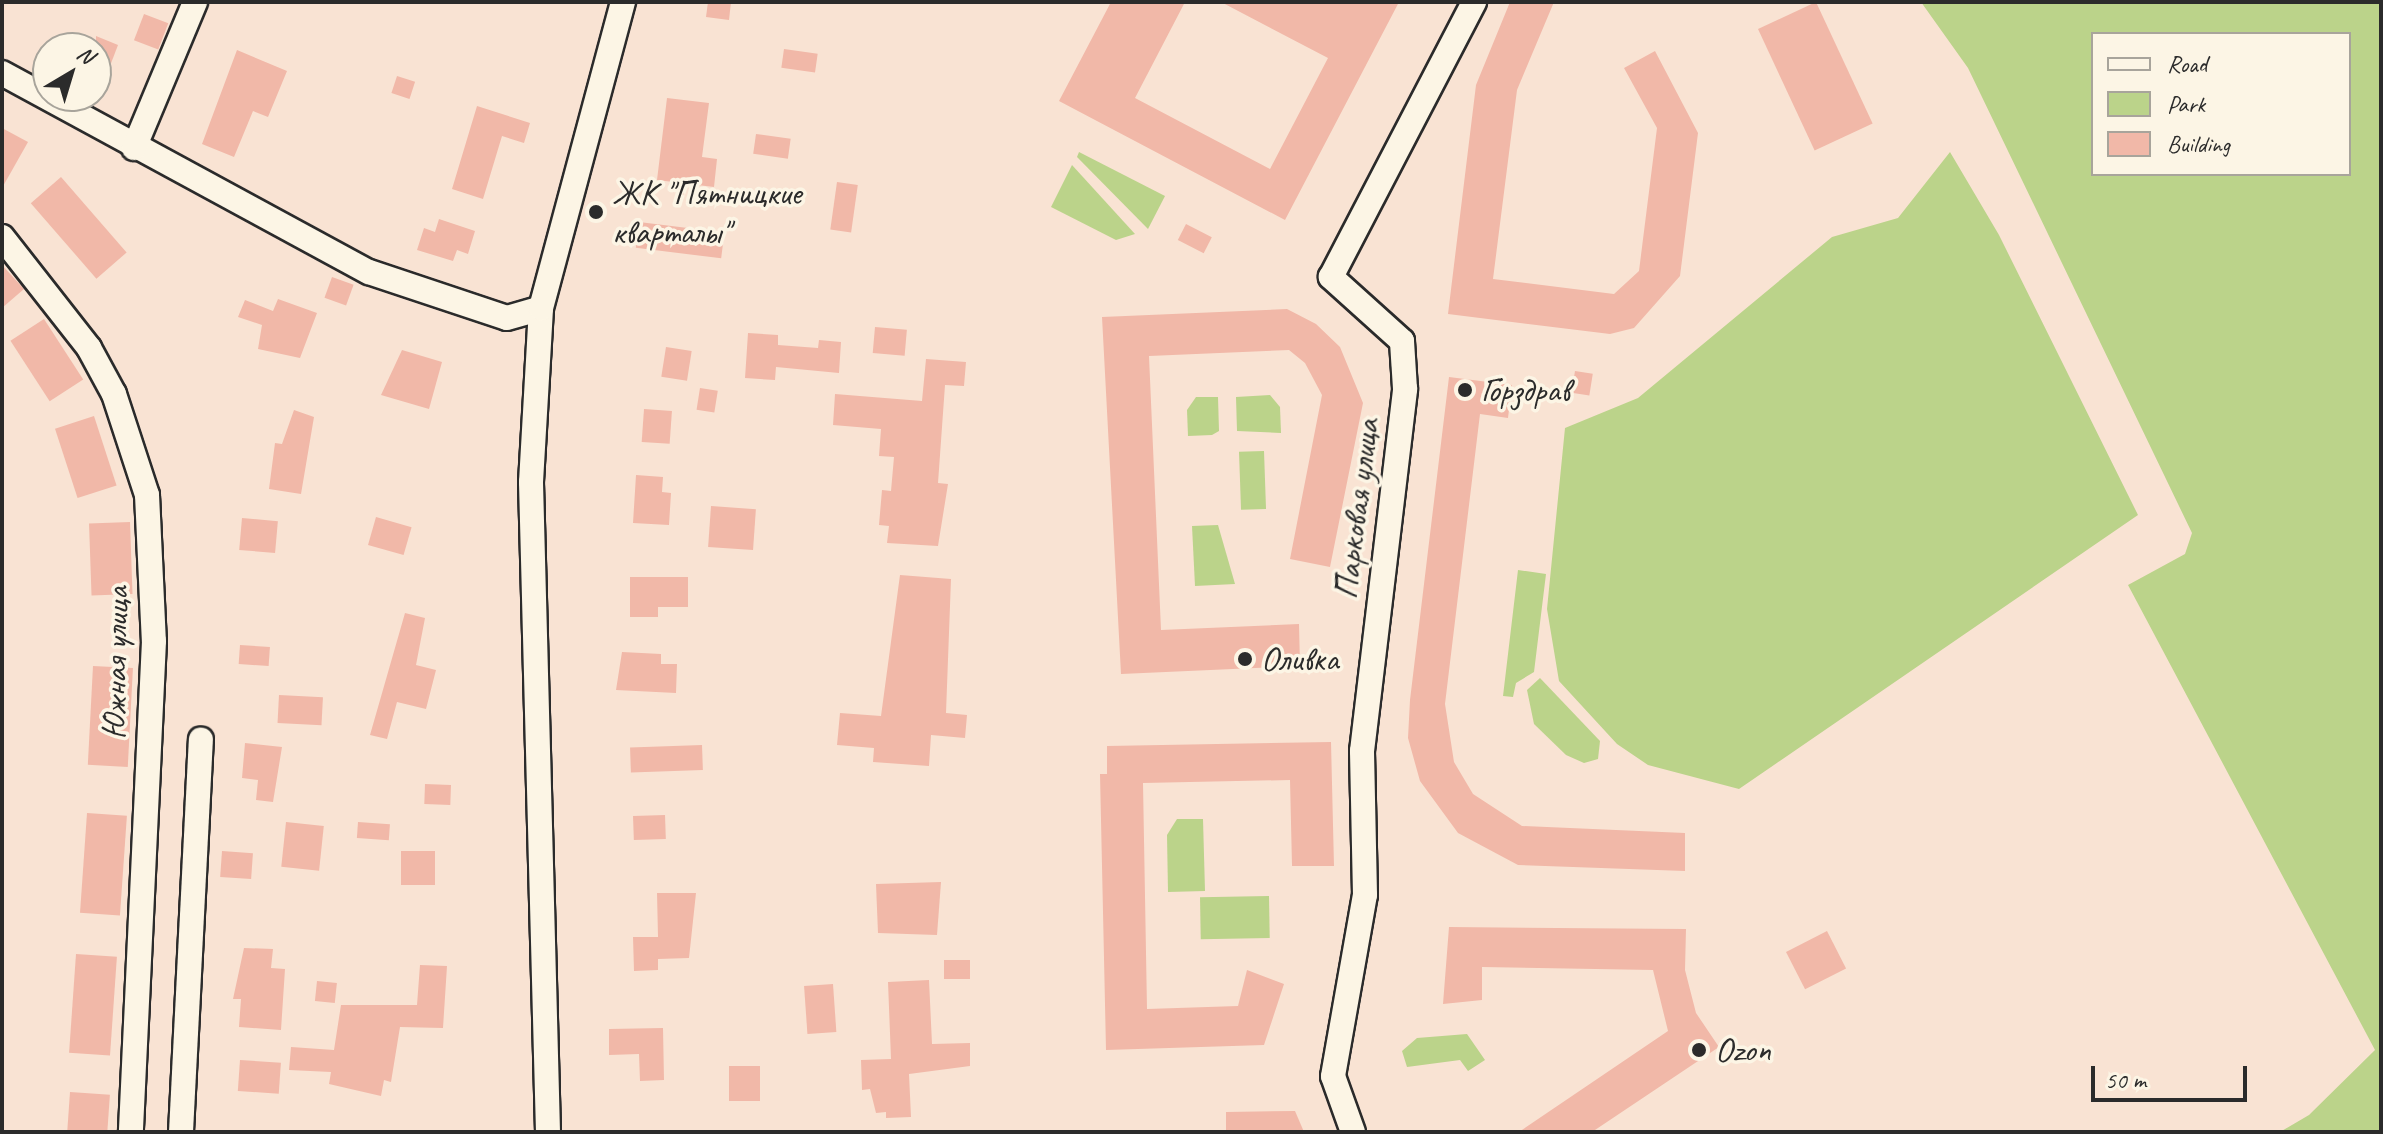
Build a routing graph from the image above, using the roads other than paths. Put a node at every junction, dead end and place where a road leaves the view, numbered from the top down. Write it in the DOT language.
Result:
graph roads {
  1 [pos="195,2"];
  2 [pos="623,2"];
  3 [pos="1474,2"];
  4 [pos="2,73"];
  5 [pos="134,148"];
  6 [pos="2,237"];
  7 [pos="541,308"];
  8 [pos="201,740"];
  9 [pos="131,1132"];
  10 [pos="181,1132"];
  11 [pos="548,1132"];
  12 [pos="1353,1132"];
  1 -- 5 [label="street"];
  2 -- 7 [label="street"];
  3 -- 12 [label="street, Парковая улица"];
  4 -- 5 [label="street"];
  5 -- 7 [label="street"];
  6 -- 9 [label="street, Южная улица"];
  7 -- 11 [label="street"];
  8 -- 10 [label="street"];
}
